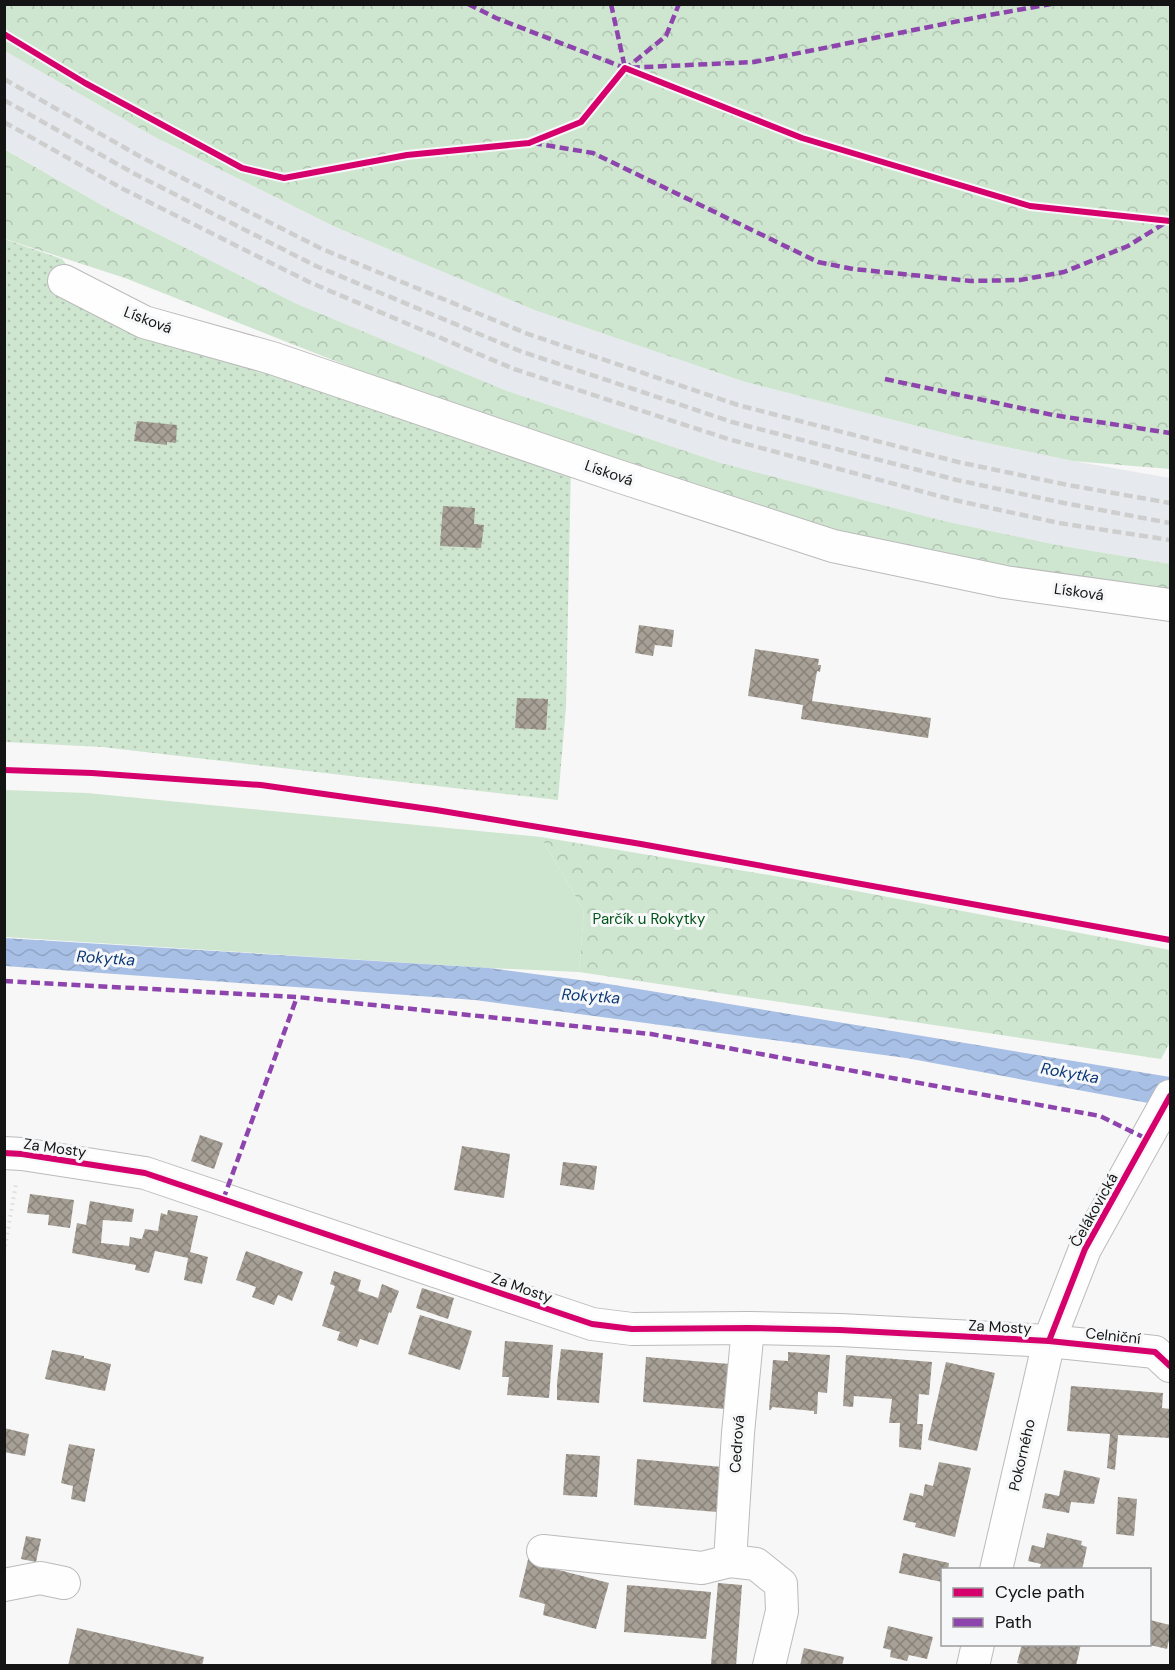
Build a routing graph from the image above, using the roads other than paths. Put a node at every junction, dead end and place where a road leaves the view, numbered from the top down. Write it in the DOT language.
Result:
graph roads {
  1 [pos="64,281"];
  2 [pos="1170,604"];
  3 [pos="1170,1096"];
  4 [pos="13,1154"];
  5 [pos="748,1329"];
  6 [pos="1049,1341"];
  7 [pos="1170,1366"];
  8 [pos="543,1551"];
  9 [pos="730,1561"];
  10 [pos="996,1568"];
  11 [pos="64,1582"];
  12 [pos="4,1585"];
  13 [pos="978,1646"];
  14 [pos="769,1665"];
  15 [pos="973,1665"];
  1 -- 2 [label="street, Lísková"];
  3 -- 6 [label="street, Čelákovická"];
  4 -- 5 [label="street, Za Mosty"];
  5 -- 6 [label="street, Za Mosty"];
  5 -- 9 [label="street, Cedrová"];
  6 -- 7 [label="street, Celniční"];
  6 -- 10 [label="street, Pokorného"];
  8 -- 9 [label="street"];
  9 -- 14 [label="street"];
  11 -- 12 [label="street"];
  13 -- 15 [label="street"];
}
